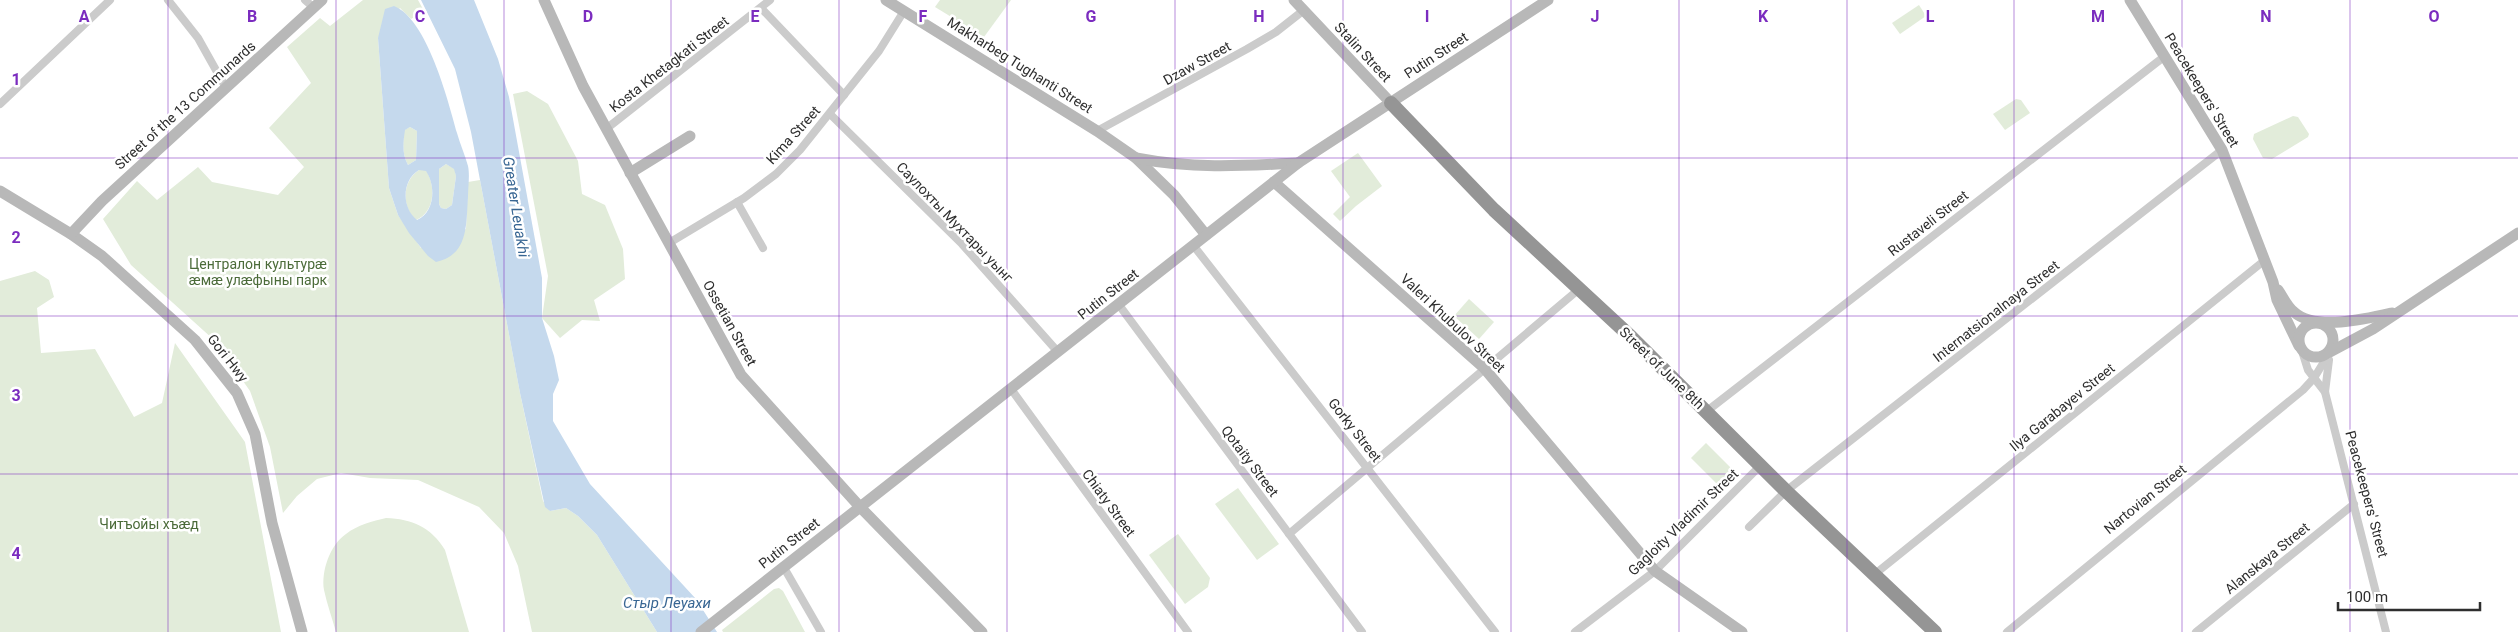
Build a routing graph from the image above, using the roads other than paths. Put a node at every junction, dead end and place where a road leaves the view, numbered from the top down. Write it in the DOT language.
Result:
graph roads {
  1 [pos="110,0"];
  2 [pos="168,0"];
  3 [pos="544,0"];
  4 [pos="770,0"];
  5 [pos="886,0"];
  6 [pos="1294,0"];
  7 [pos="1548,0"];
  8 [pos="2130,0"];
  9 [pos="314,2"];
  10 [pos="760,8"];
  11 [pos="1304,10"];
  12 [pos="904,11"];
  13 [pos="2165,56"];
  14 [pos="226,88"];
  15 [pos="844,96"];
  16 [pos="0,104"];
  17 [pos="1390,104"];
  18 [pos="830,114"];
  19 [pos="606,128"];
  20 [pos="1097,131"];
  21 [pos="690,136"];
  22 [pos="2222,150"];
  23 [pos="1136,158"];
  24 [pos="1298,163"];
  25 [pos="630,173"];
  26 [pos="1274,182"];
  27 [pos="0,191"];
  28 [pos="737,202"];
  29 [pos="2518,233"];
  30 [pos="71,234"];
  31 [pos="1206,235"];
  32 [pos="669,243"];
  33 [pos="1194,245"];
  34 [pos="763,248"];
  35 [pos="2265,260"];
  36 [pos="2273,282"];
  37 [pos="1578,290"];
  38 [pos="1119,304"];
  39 [pos="2397,312"];
  40 [pos="2321,323"];
  41 [pos="2301,348"];
  42 [pos="1058,352"];
  43 [pos="2330,352"];
  44 [pos="1484,368"];
  45 [pos="2308,370"];
  46 [pos="2314,378"];
  47 [pos="1011,389"];
  48 [pos="2302,390"];
  49 [pos="2325,392"];
  50 [pos="1707,412"];
  51 [pos="1760,466"];
  52 [pos="1368,467"];
  53 [pos="1786,491"];
  54 [pos="2354,504"];
  55 [pos="860,507"];
  56 [pos="1749,527"];
  57 [pos="1289,534"];
  58 [pos="783,566"];
  59 [pos="1655,571"];
  60 [pos="1875,574"];
  61 [pos="302,632"];
  62 [pos="701,632"];
  63 [pos="821,632"];
  64 [pos="982,632"];
  65 [pos="1188,632"];
  66 [pos="1362,632"];
  67 [pos="1495,632"];
  68 [pos="1574,632"];
  69 [pos="1742,632"];
  70 [pos="1935,632"];
  71 [pos="2007,632"];
  72 [pos="2196,632"];
  73 [pos="2386,632"];
  1 -- 16 [label="street"];
  2 -- 14 [label="street"];
  3 -- 19 [label="street, Ossetian Street"];
  4 -- 10 [label="street, Kosta Khetagkati Street"];
  5 -- 12 [label="street, Makharbeg Tughanti Street"];
  6 -- 11 [label="street, Stalin Street"];
  7 -- 17 [label="street, Putin Street"];
  8 -- 13 [label="street, Peacekeepers' Street"];
  9 -- 14 [label="street, Street of the 13 Communards"];
  10 -- 15 [label="street"];
  10 -- 19 [label="street, Kosta Khetagkati Street"];
  11 -- 17 [label="street, Stalin Street"];
  11 -- 20 [label="street, Dzaw Street"];
  12 -- 15 [label="street, Kima Street"];
  12 -- 20 [label="street, Makharbeg Tughanti Street"];
  13 -- 22 [label="street, Peacekeepers' Street"];
  13 -- 50 [label="street, Rustaveli Street"];
  14 -- 30 [label="street, Street of the 13 Communards"];
  15 -- 18 [label="street, Kima Street"];
  17 -- 24 [label="street, Putin Street"];
  17 -- 37 [label="highway, Street of June 8th"];
  18 -- 28 [label="street, Kima Street"];
  18 -- 42 [label="street, Саулохты Мухтары уынг"];
  19 -- 25 [label="street, Ossetian Street"];
  20 -- 23 [label="street, Makharbeg Tughanti Street"];
  21 -- 25 [label="street"];
  22 -- 35 [label="street, Peacekeepers' Street"];
  22 -- 53 [label="street, Internatsionalnaya Street"];
  23 -- 24 [label="street, Makharbeg Tughanti Street"];
  23 -- 31 [label="street, Makharbeg Tughanti Street"];
  24 -- 26 [label="street, Putin Street"];
  25 -- 32 [label="street, Ossetian Street"];
  26 -- 31 [label="street, Putin Street"];
  26 -- 44 [label="street, Valeri Khubulov Street"];
  27 -- 30 [label="street, Gori Hwy"];
  28 -- 32 [label="street, Kima Street"];
  28 -- 34 [label="street"];
  29 -- 39 [label="street"];
  30 -- 61 [label="street, Gori Hwy"];
  31 -- 33 [label="street, Putin Street"];
  32 -- 55 [label="street, Ossetian Street"];
  33 -- 38 [label="street, Putin Street"];
  33 -- 52 [label="street, Gorky Street"];
  35 -- 36 [label="street, Peacekeepers' Street"];
  35 -- 60 [label="street, Ilya Garabayev Street"];
  36 -- 40 [label="street, Peacekeepers' Street"];
  36 -- 41 [label="street, Peacekeepers' Street"];
  37 -- 44 [label="street"];
  37 -- 50 [label="highway, Street of June 8th"];
  38 -- 42 [label="street, Putin Street"];
  38 -- 57 [label="street, Qotaity Street"];
  39 -- 40 [label="street"];
  39 -- 43 [label="street"];
  40 -- 41 [label="street"];
  40 -- 43 [label="street"];
  41 -- 43 [label="street"];
  41 -- 45 [label="street"];
  42 -- 47 [label="street, Putin Street"];
  43 -- 46 [label="street, Nartovian Street"];
  43 -- 49 [label="street"];
  44 -- 52 [label="street"];
  44 -- 59 [label="street, Valeri Khubulov Street"];
  45 -- 46 [label="street"];
  45 -- 48 [label="street"];
  46 -- 48 [label="street, Nartovian Street"];
  46 -- 49 [label="street"];
  47 -- 55 [label="street, Putin Street"];
  47 -- 65 [label="street, Chiaty Street"];
  48 -- 71 [label="street, Nartovian Street"];
  49 -- 54 [label="street, Peacekeepers' Street"];
  50 -- 51 [label="highway, Street of June 8th"];
  51 -- 53 [label="highway, Street of June 8th"];
  51 -- 59 [label="street, Gagloity Vladimir Street"];
  52 -- 57 [label="street"];
  52 -- 67 [label="street, Gorky Street"];
  53 -- 56 [label="street, Internatsionalnaya Street"];
  53 -- 60 [label="highway, Street of June 8th"];
  54 -- 72 [label="street, Alanskaya Street"];
  54 -- 73 [label="street, Peacekeepers' Street"];
  55 -- 58 [label="street, Putin Street"];
  55 -- 64 [label="street, Ossetian Street"];
  57 -- 66 [label="street, Qotaity Street"];
  58 -- 62 [label="street, Putin Street"];
  58 -- 63 [label="street"];
  59 -- 68 [label="street, Gagloity Vladimir Street"];
  59 -- 69 [label="street, Valeri Khubulov Street"];
  60 -- 70 [label="highway, Street of June 8th"];
}
